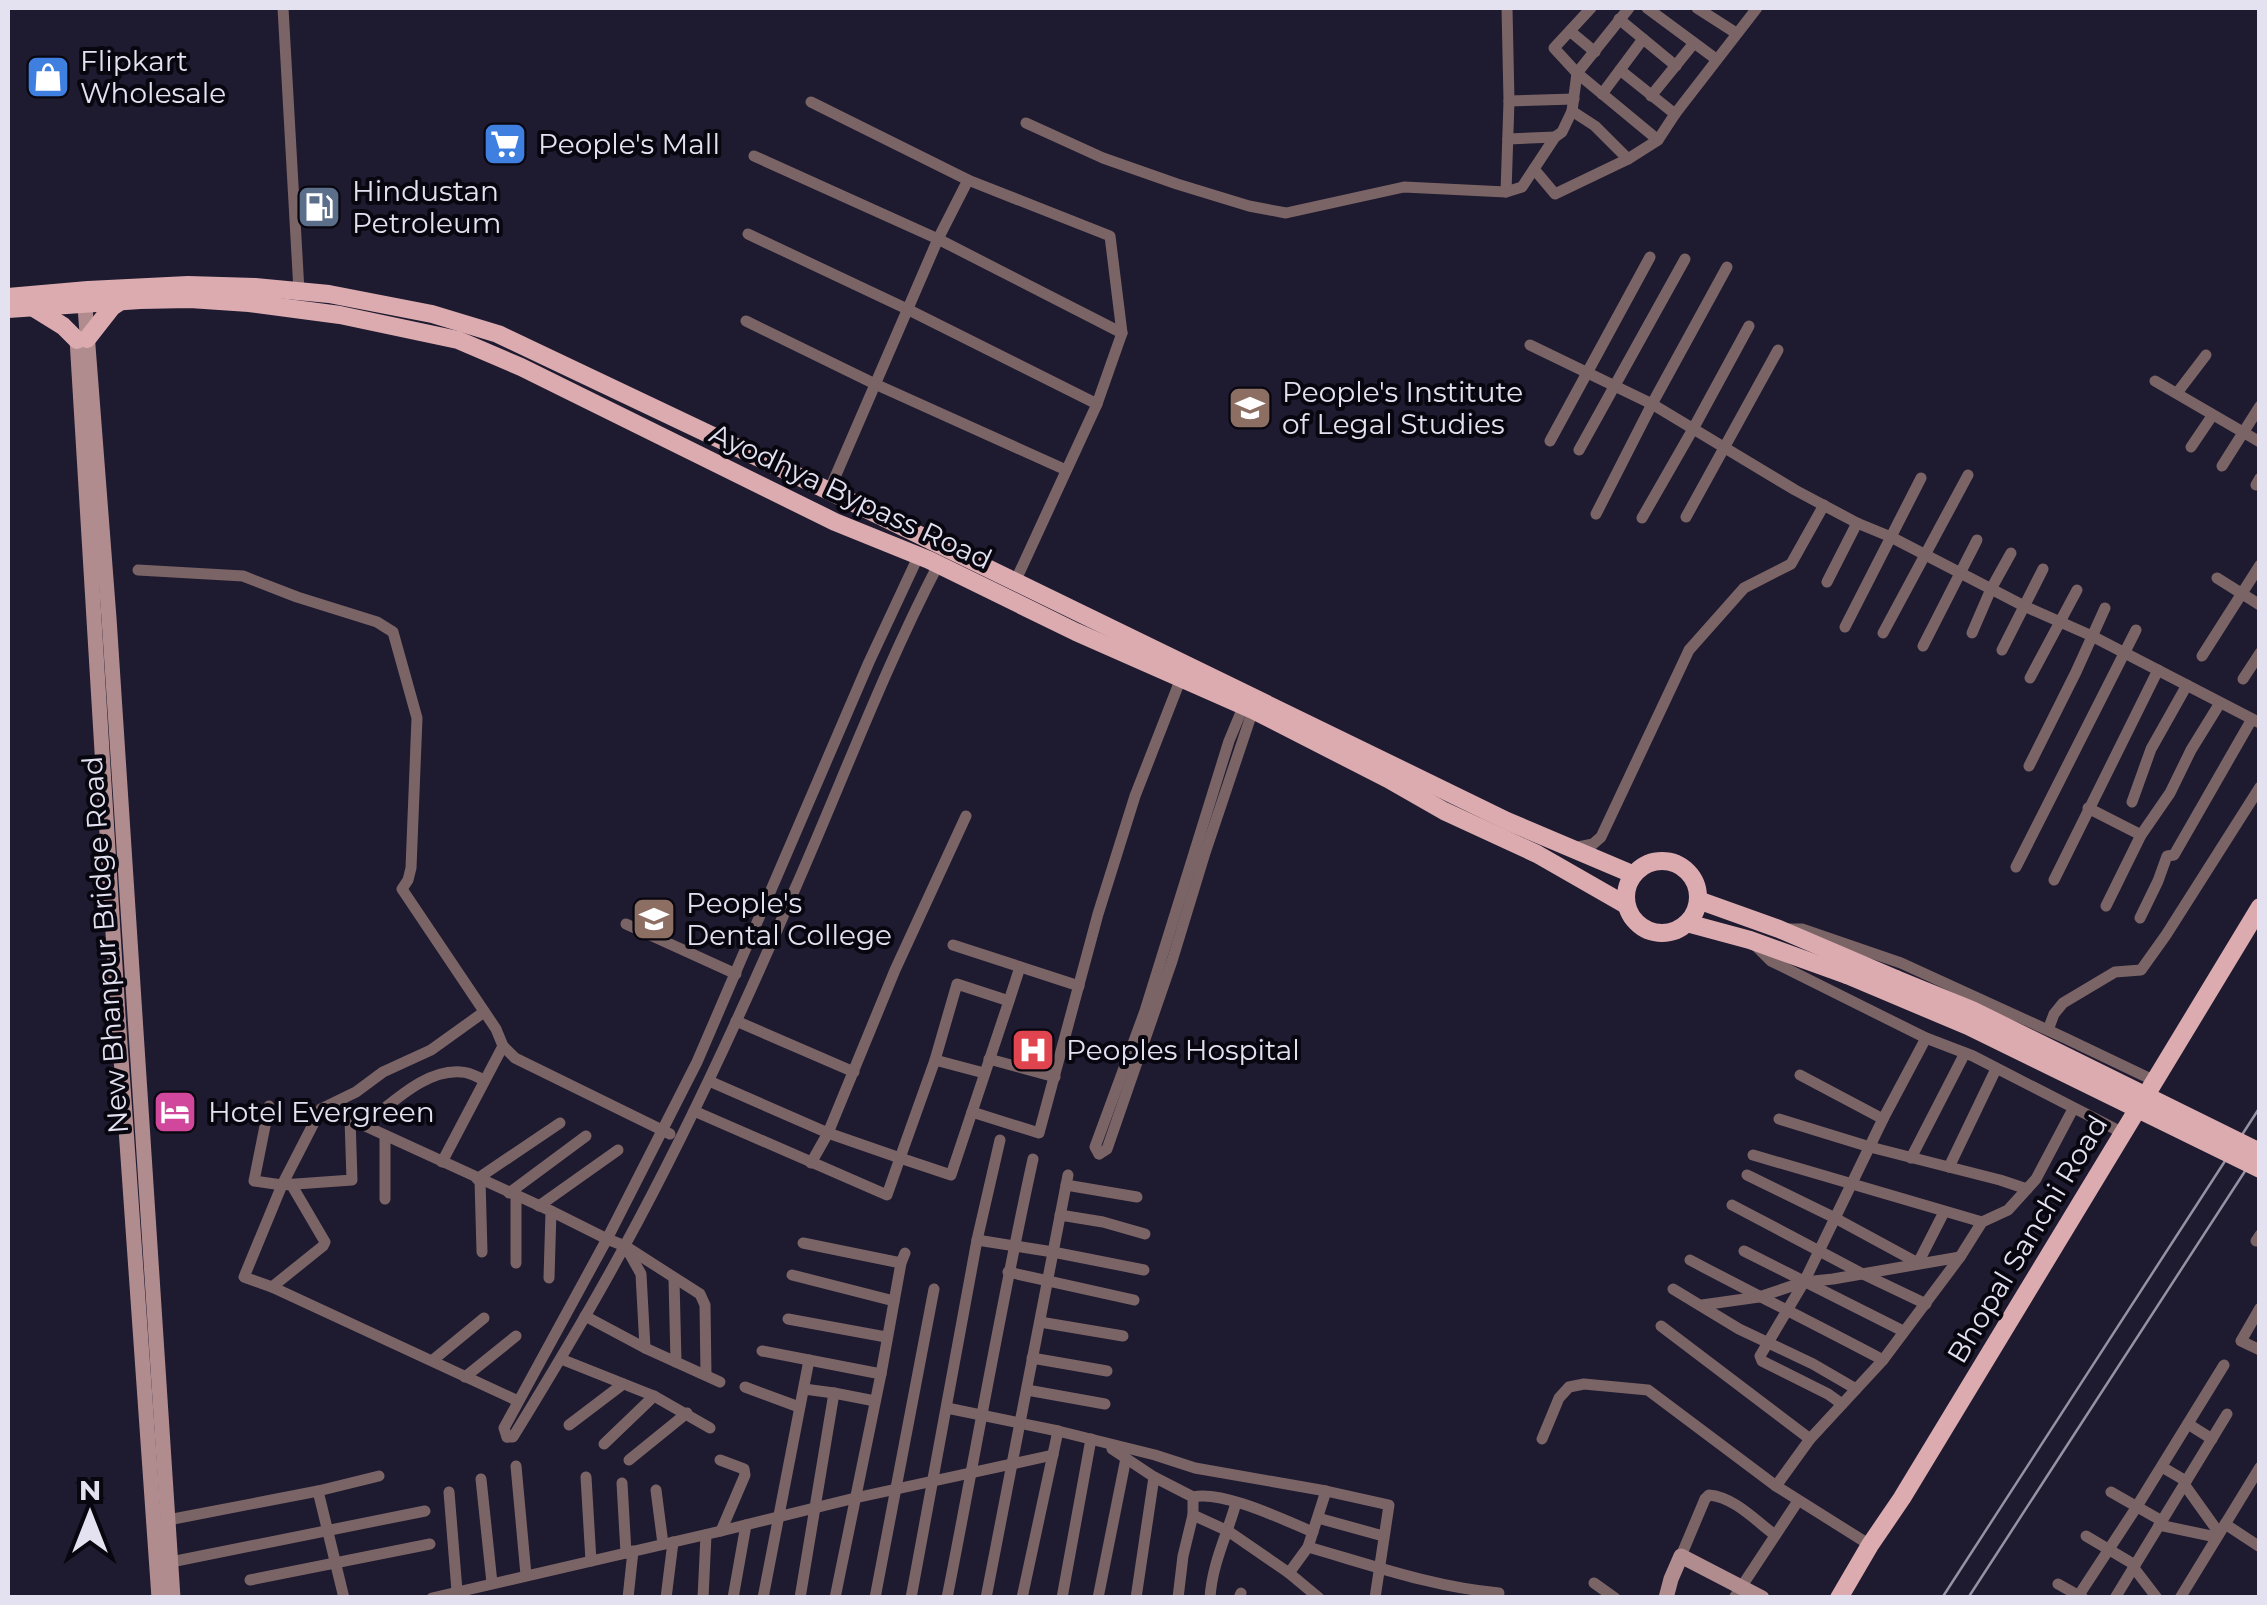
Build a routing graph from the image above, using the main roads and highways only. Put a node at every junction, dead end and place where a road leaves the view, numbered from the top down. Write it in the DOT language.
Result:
graph roads {
  1 [pos="201,293"];
  2 [pos="329,294"];
  3 [pos="8,297"];
  4 [pos="79,298"];
  5 [pos="118,303"];
  6 [pos="34,308"];
  7 [pos="8,309"];
  8 [pos="328,314"];
  9 [pos="930,556"];
  10 [pos="1183,672"];
  11 [pos="1356,755"];
  12 [pos="1632,874"];
  13 [pos="1626,905"];
  14 [pos="2260,906"];
  15 [pos="1693,910"];
  16 [pos="2260,1152"];
  17 [pos="2260,1169"];
  18 [pos="1838,1598"];
  1 -- 2 [label="main road, Ayodhya Bypass Road"];
  1 -- 4 [label="main road, Ayodhya Bypass Road"];
  1 -- 5 [label="main road, Ayodhya Bypass Road"];
  1 -- 8 [label="main road, Ayodhya Bypass Road"];
  2 -- 8 [label="main road"];
  2 -- 9 [label="main road, Ayodhya Bypass Road"];
  3 -- 4 [label="main road, Ayodhya Bypass Road"];
  4 -- 5 [label="main road, Ayodhya Bypass Road"];
  4 -- 6 [label="main road, Ayodhya Bypass Road"];
  5 -- 6 [label="main road"];
  6 -- 7 [label="main road, Ayodhya Bypass Road"];
  8 -- 9 [label="main road, Ayodhya Bypass Road"];
  9 -- 10 [label="main road, Ayodhya Bypass Road"];
  9 -- 10 [label="main road, Ayodhya Bypass Road"];
  10 -- 11 [label="main road, Ayodhya Bypass Road"];
  11 -- 12 [label="main road, Ayodhya Bypass Road"];
  11 -- 13 [label="main road, Ayodhya Bypass Road"];
  12 -- 13 [label="main road"];
  12 -- 15 [label="main road"];
  13 -- 15 [label="main road"];
  14 -- 18 [label="main road, Bhopal Sanchi Road"];
  15 -- 16 [label="main road, bridge"];
  15 -- 17 [label="main road, bridge"];
}
